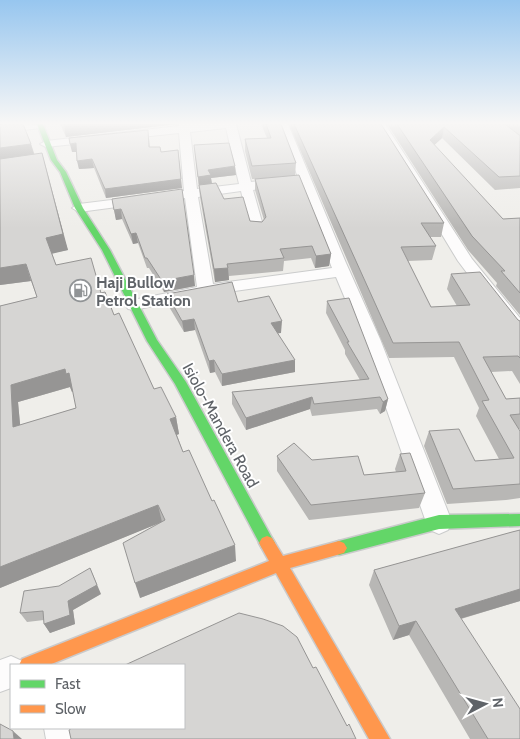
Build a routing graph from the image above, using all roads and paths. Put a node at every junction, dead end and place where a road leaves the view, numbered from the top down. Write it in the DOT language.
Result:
graph roads {
  1 [pos="49,158"];
  2 [pos="187,158"];
  3 [pos="238,158"];
  4 [pos="297,158"];
  5 [pos="402,158"];
  6 [pos="305,180"];
  7 [pos="245,186"];
  8 [pos="191,192"];
  9 [pos="79,208"];
  10 [pos="257,229"];
  11 [pos="341,272"];
  12 [pos="206,290"];
  13 [pos="134,305"];
  14 [pos="520,330"];
  15 [pos="520,520"];
  16 [pos="439,522"];
  17 [pos="279,564"];
  18 [pos="41,663"];
  19 [pos="380,739"];
  1 -- 9 [label="main road, Isiolo-Mandera Road"];
  2 -- 8 [label="street"];
  3 -- 7 [label="street"];
  4 -- 6 [label="street"];
  5 -- 14 [label="street"];
  6 -- 7 [label="street"];
  6 -- 11 [label="street"];
  7 -- 8 [label="street"];
  7 -- 10 [label="street"];
  8 -- 9 [label="street"];
  8 -- 12 [label="street"];
  9 -- 13 [label="main road, Isiolo-Mandera Road"];
  11 -- 12 [label="street"];
  11 -- 16 [label="street"];
  12 -- 13 [label="street"];
  13 -- 17 [label="main road, Isiolo-Mandera Road"];
  15 -- 16 [label="main road"];
  16 -- 17 [label="main road"];
  17 -- 18 [label="main road"];
  17 -- 19 [label="main road, Isiolo-Mandera Road"];
}
